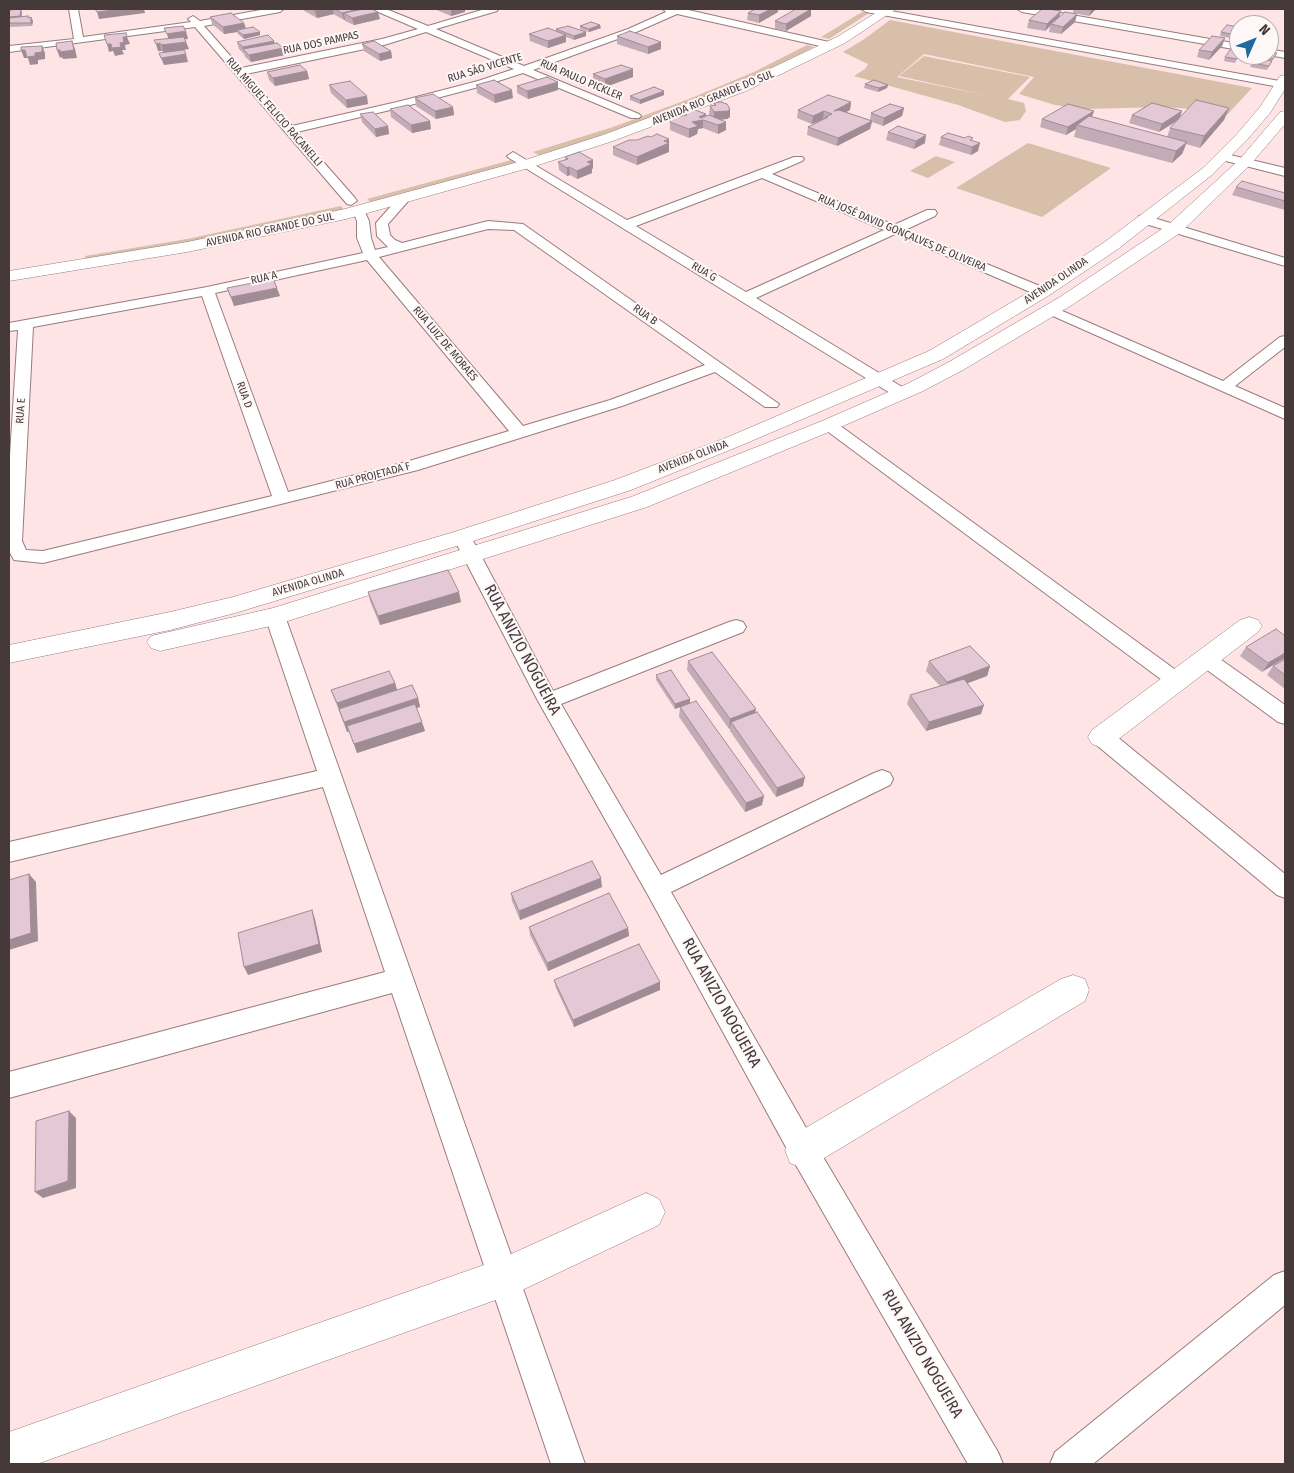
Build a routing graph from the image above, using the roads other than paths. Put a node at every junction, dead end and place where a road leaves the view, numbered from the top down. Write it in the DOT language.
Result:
graph roads {
  1 [pos="73,9"];
  2 [pos="238,9"];
  3 [pos="280,9"];
  4 [pos="379,9"];
  5 [pos="494,9"];
  6 [pos="866,9"];
  7 [pos="1022,9"];
  8 [pos="674,10"];
  9 [pos="887,10"];
  10 [pos="1035,10"];
  11 [pos="195,21"];
  12 [pos="1166,22"];
  13 [pos="1010,28"];
  14 [pos="428,29"];
  15 [pos="823,31"];
  16 [pos="78,38"];
  17 [pos="1148,38"];
  18 [pos="809,40"];
  19 [pos="9,42"];
  20 [pos="829,45"];
  21 [pos="1229,46"];
  22 [pos="9,49"];
  23 [pos="1128,57"];
  24 [pos="524,69"];
  25 [pos="239,72"];
  26 [pos="1284,83"];
  27 [pos="1285,115"];
  28 [pos="634,116"];
  29 [pos="290,130"];
  30 [pos="1222,157"];
  31 [pos="520,160"];
  32 [pos="798,160"];
  33 [pos="1245,162"];
  34 [pos="1285,172"];
  35 [pos="762,174"];
  36 [pos="404,199"];
  37 [pos="358,211"];
  38 [pos="931,212"];
  39 [pos="386,217"];
  40 [pos="1144,219"];
  41 [pos="626,225"];
  42 [pos="518,227"];
  43 [pos="1174,229"];
  44 [pos="895,230"];
  45 [pos="402,247"];
  46 [pos="370,255"];
  47 [pos="1089,259"];
  48 [pos="9,261"];
  49 [pos="62,261"];
  50 [pos="1285,262"];
  51 [pos="1115,268"];
  52 [pos="9,276"];
  53 [pos="207,291"];
  54 [pos="747,297"];
  55 [pos="1047,301"];
  56 [pos="26,324"];
  57 [pos="9,327"];
  58 [pos="1285,340"];
  59 [pos="718,366"];
  60 [pos="881,380"];
  61 [pos="1224,387"];
  62 [pos="901,393"];
  63 [pos="771,404"];
  64 [pos="1285,414"];
  65 [pos="829,425"];
  66 [pos="520,433"];
  67 [pos="735,441"];
  68 [pos="754,455"];
  69 [pos="282,499"];
  70 [pos="468,547"];
  71 [pos="20,556"];
  72 [pos="272,605"];
  73 [pos="1249,626"];
  74 [pos="736,627"];
  75 [pos="9,654"];
  76 [pos="1206,659"];
  77 [pos="9,672"];
  78 [pos="1177,681"];
  79 [pos="548,701"];
  80 [pos="1285,716"];
  81 [pos="1102,737"];
  82 [pos="331,776"];
  83 [pos="882,779"];
  84 [pos="9,852"];
  85 [pos="656,888"];
  86 [pos="1285,888"];
  87 [pos="401,979"];
  88 [pos="1073,990"];
  89 [pos="9,1085"];
  90 [pos="803,1150"];
  91 [pos="646,1212"];
  92 [pos="504,1278"];
  93 [pos="1285,1286"];
  94 [pos="9,1453"];
  95 [pos="568,1464"];
  96 [pos="986,1464"];
  97 [pos="1067,1464"];
  1 -- 16 [label="street"];
  2 -- 11 [label="street"];
  3 -- 11 [label="street"];
  4 -- 14 [label="street, RUA PAULO PICKLER"];
  5 -- 14 [label="street, RUA DOS PAMPAS"];
  6 -- 9 [label="street"];
  7 -- 10 [label="street"];
  8 -- 18 [label="street"];
  8 -- 24 [label="street, RUA SÃO VICENTE"];
  9 -- 13 [label="street"];
  9 -- 20 [label="street, AVENIDA RIO GRANDE DO SUL"];
  10 -- 13 [label="street"];
  10 -- 17 [label="street"];
  11 -- 16 [label="street"];
  11 -- 25 [label="street, RUA MIGUEL FELICIO RACANELLI"];
  12 -- 17 [label="street"];
  13 -- 23 [label="street"];
  14 -- 24 [label="street, RUA PAULO PICKLER"];
  14 -- 25 [label="street, RUA DOS PAMPAS"];
  15 -- 18 [label="street, AVENIDA RIO GRANDE DO SUL"];
  16 -- 19 [label="street"];
  16 -- 22 [label="street"];
  17 -- 21 [label="street"];
  17 -- 23 [label="street"];
  18 -- 20 [label="street"];
  18 -- 28 [label="street, AVENIDA RIO GRANDE DO SUL"];
  20 -- 31 [label="street, AVENIDA RIO GRANDE DO SUL"];
  23 -- 26 [label="street"];
  24 -- 28 [label="street, RUA PAULO PICKLER"];
  24 -- 29 [label="street, RUA SÃO VICENTE"];
  25 -- 29 [label="street, RUA MIGUEL FELICIO RACANELLI"];
  26 -- 30 [label="street, AVENIDA OLINDA"];
  27 -- 33 [label="street, AVENIDA OLINDA"];
  28 -- 31 [label="street, AVENIDA RIO GRANDE DO SUL"];
  29 -- 37 [label="street, RUA MIGUEL FELICIO RACANELLI"];
  30 -- 33 [label="street"];
  30 -- 40 [label="street, AVENIDA OLINDA"];
  31 -- 36 [label="street, AVENIDA RIO GRANDE DO SUL"];
  31 -- 37 [label="street, AVENIDA RIO GRANDE DO SUL"];
  31 -- 41 [label="street, RUA G"];
  32 -- 35 [label="street"];
  33 -- 34 [label="street"];
  33 -- 43 [label="street, AVENIDA OLINDA"];
  35 -- 41 [label="street"];
  35 -- 44 [label="street, RUA JOSÉ DAVID GONÇALVES DE OLIVEIRA"];
  36 -- 37 [label="street, AVENIDA RIO GRANDE DO SUL"];
  36 -- 39 [label="street"];
  37 -- 39 [label="street"];
  37 -- 46 [label="street"];
  37 -- 49 [label="street, AVENIDA RIO GRANDE DO SUL"];
  38 -- 44 [label="street"];
  39 -- 45 [label="street"];
  40 -- 43 [label="street"];
  40 -- 47 [label="street, AVENIDA OLINDA"];
  41 -- 54 [label="street, RUA G"];
  42 -- 45 [label="street, RUA A"];
  42 -- 59 [label="street, RUA B"];
  43 -- 50 [label="street"];
  43 -- 51 [label="street, AVENIDA OLINDA"];
  44 -- 54 [label="street"];
  44 -- 55 [label="street, RUA JOSÉ DAVID GONÇALVES DE OLIVEIRA"];
  45 -- 46 [label="street, RUA A"];
  46 -- 53 [label="street, RUA A"];
  46 -- 66 [label="street, RUA LUIZ DE MORAES"];
  47 -- 51 [label="street"];
  47 -- 55 [label="street, AVENIDA OLINDA"];
  48 -- 49 [label="street, AVENIDA RIO GRANDE DO SUL"];
  49 -- 52 [label="street, AVENIDA RIO GRANDE DO SUL"];
  51 -- 55 [label="street, AVENIDA OLINDA"];
  53 -- 56 [label="street, RUA A"];
  53 -- 69 [label="street, RUA D"];
  54 -- 60 [label="street, RUA G"];
  55 -- 60 [label="street, AVENIDA OLINDA"];
  55 -- 61 [label="street, RUA JOSÉ DAVID GONÇALVES DE OLIVEIRA"];
  55 -- 62 [label="street, AVENIDA OLINDA"];
  56 -- 57 [label="street, RUA A"];
  56 -- 71 [label="street, RUA E"];
  58 -- 61 [label="street"];
  59 -- 63 [label="street, RUA B"];
  59 -- 66 [label="street, RUA PROJETADA F"];
  60 -- 62 [label="street, RUA G"];
  60 -- 67 [label="street, AVENIDA OLINDA"];
  61 -- 64 [label="street, RUA JOSÉ DAVID GONÇALVES DE OLIVEIRA"];
  62 -- 65 [label="street, AVENIDA OLINDA"];
  65 -- 68 [label="street, AVENIDA OLINDA"];
  65 -- 78 [label="street"];
  66 -- 69 [label="street, RUA PROJETADA F"];
  67 -- 68 [label="street"];
  67 -- 70 [label="street, AVENIDA OLINDA"];
  68 -- 70 [label="street, AVENIDA OLINDA"];
  69 -- 71 [label="street, RUA PROJETADA F"];
  70 -- 72 [label="street, AVENIDA OLINDA"];
  70 -- 79 [label="street, RUA ANIZIO NOGUEIRA"];
  72 -- 75 [label="street, AVENIDA OLINDA"];
  72 -- 77 [label="street, AVENIDA OLINDA"];
  72 -- 82 [label="street"];
  73 -- 76 [label="street"];
  74 -- 79 [label="street"];
  76 -- 78 [label="street"];
  76 -- 80 [label="street"];
  78 -- 81 [label="street"];
  79 -- 85 [label="street, RUA ANIZIO NOGUEIRA"];
  81 -- 86 [label="street"];
  82 -- 84 [label="street"];
  82 -- 87 [label="street"];
  83 -- 85 [label="street"];
  85 -- 90 [label="street, RUA ANIZIO NOGUEIRA"];
  87 -- 89 [label="street"];
  87 -- 92 [label="street"];
  88 -- 90 [label="street"];
  90 -- 96 [label="street, RUA ANIZIO NOGUEIRA"];
  91 -- 92 [label="street"];
  92 -- 94 [label="street"];
  92 -- 95 [label="street"];
  93 -- 97 [label="street"];
}
